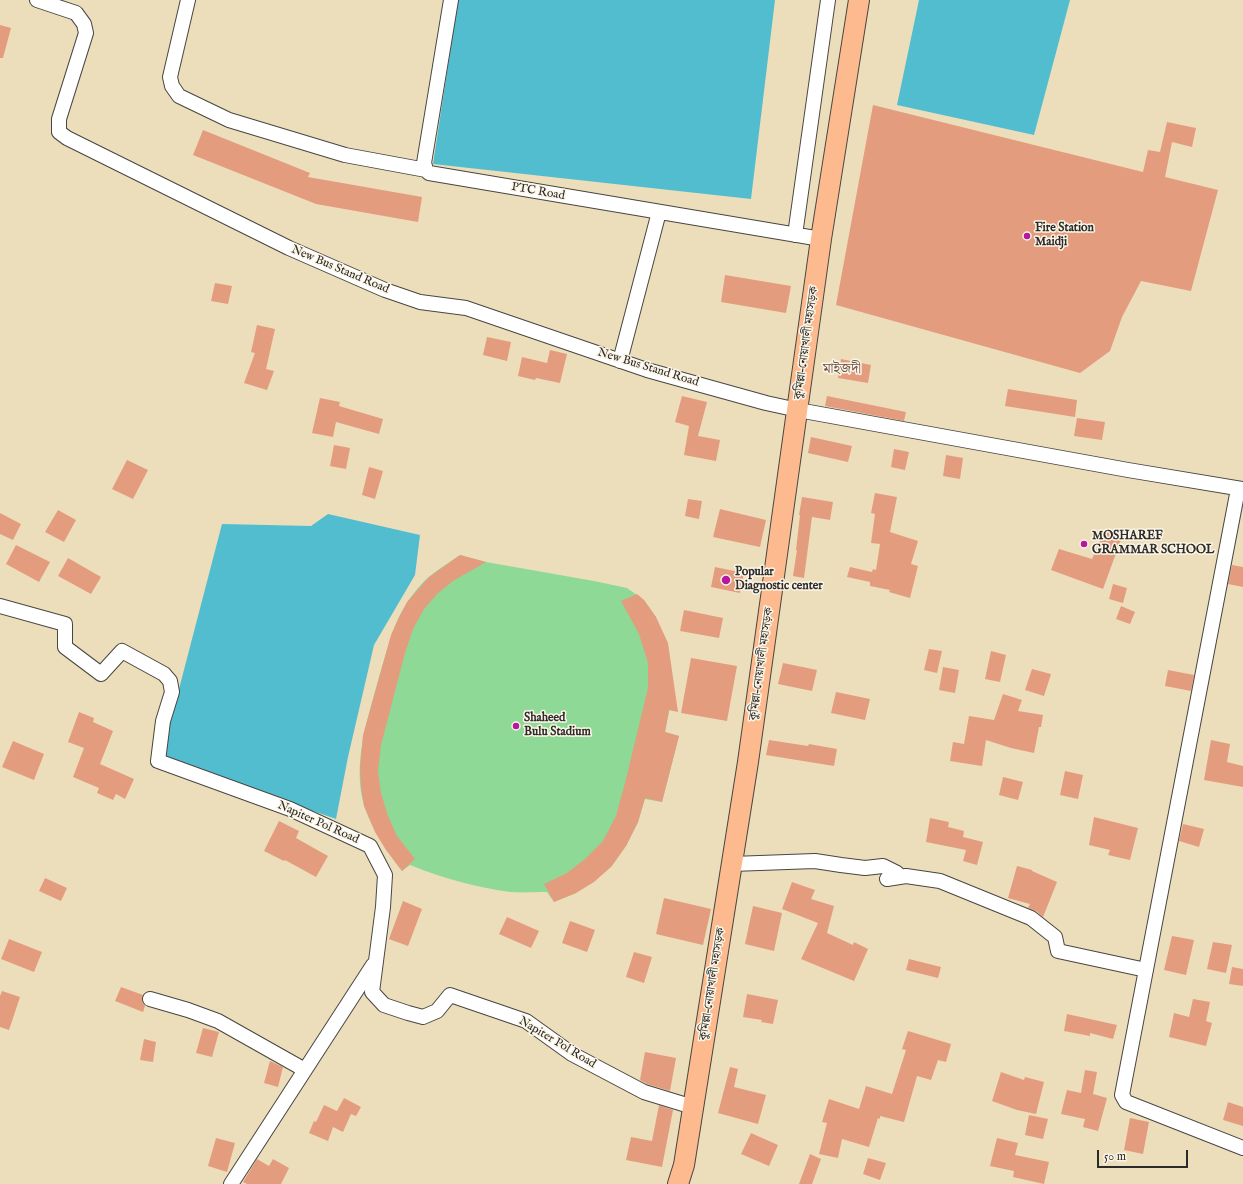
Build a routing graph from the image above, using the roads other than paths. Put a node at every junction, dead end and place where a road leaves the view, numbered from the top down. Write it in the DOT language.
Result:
graph roads {
  1 [pos="37,0"];
  2 [pos="188,0"];
  3 [pos="451,0"];
  4 [pos="828,0"];
  5 [pos="859,0"];
  6 [pos="426,170"];
  7 [pos="659,212"];
  8 [pos="795,235"];
  9 [pos="821,239"];
  10 [pos="620,361"];
  11 [pos="798,410"];
  12 [pos="1241,489"];
  13 [pos="0,606"];
  14 [pos="732,864"];
  15 [pos="376,961"];
  16 [pos="1146,970"];
  17 [pos="150,999"];
  18 [pos="305,1070"];
  19 [pos="693,1108"];
  20 [pos="1243,1148"];
  21 [pos="231,1184"];
  22 [pos="678,1184"];
  1 -- 10 [label="street, New Bus Stand Road"];
  2 -- 6 [label="street, PTC Road"];
  3 -- 6 [label="street"];
  4 -- 8 [label="street"];
  5 -- 9 [label="highway, কুমিল্লা–নোয়াখালী মহাসড়ক"];
  6 -- 7 [label="street, PTC Road"];
  7 -- 8 [label="street, PTC Road"];
  7 -- 10 [label="street"];
  8 -- 9 [label="street, PTC Road"];
  9 -- 11 [label="highway, কুমিল্লা–নোয়াখালী মহাসড়ক"];
  10 -- 11 [label="street, New Bus Stand Road"];
  11 -- 12 [label="street, New Bus Stand Road"];
  11 -- 14 [label="highway, কুমিল্লা–নোয়াখালী মহাসড়ক"];
  12 -- 16 [label="street"];
  13 -- 15 [label="street, Napiter Pol Road"];
  14 -- 16 [label="street"];
  14 -- 19 [label="highway, কুমিল্লা–নোয়াখালী মহাসড়ক"];
  15 -- 18 [label="street"];
  15 -- 19 [label="street, Napiter Pol Road"];
  16 -- 20 [label="street"];
  17 -- 18 [label="street"];
  18 -- 21 [label="street"];
  19 -- 22 [label="highway, কুমিল্লা–নোয়াখালী মহাসড়ক"];
}
